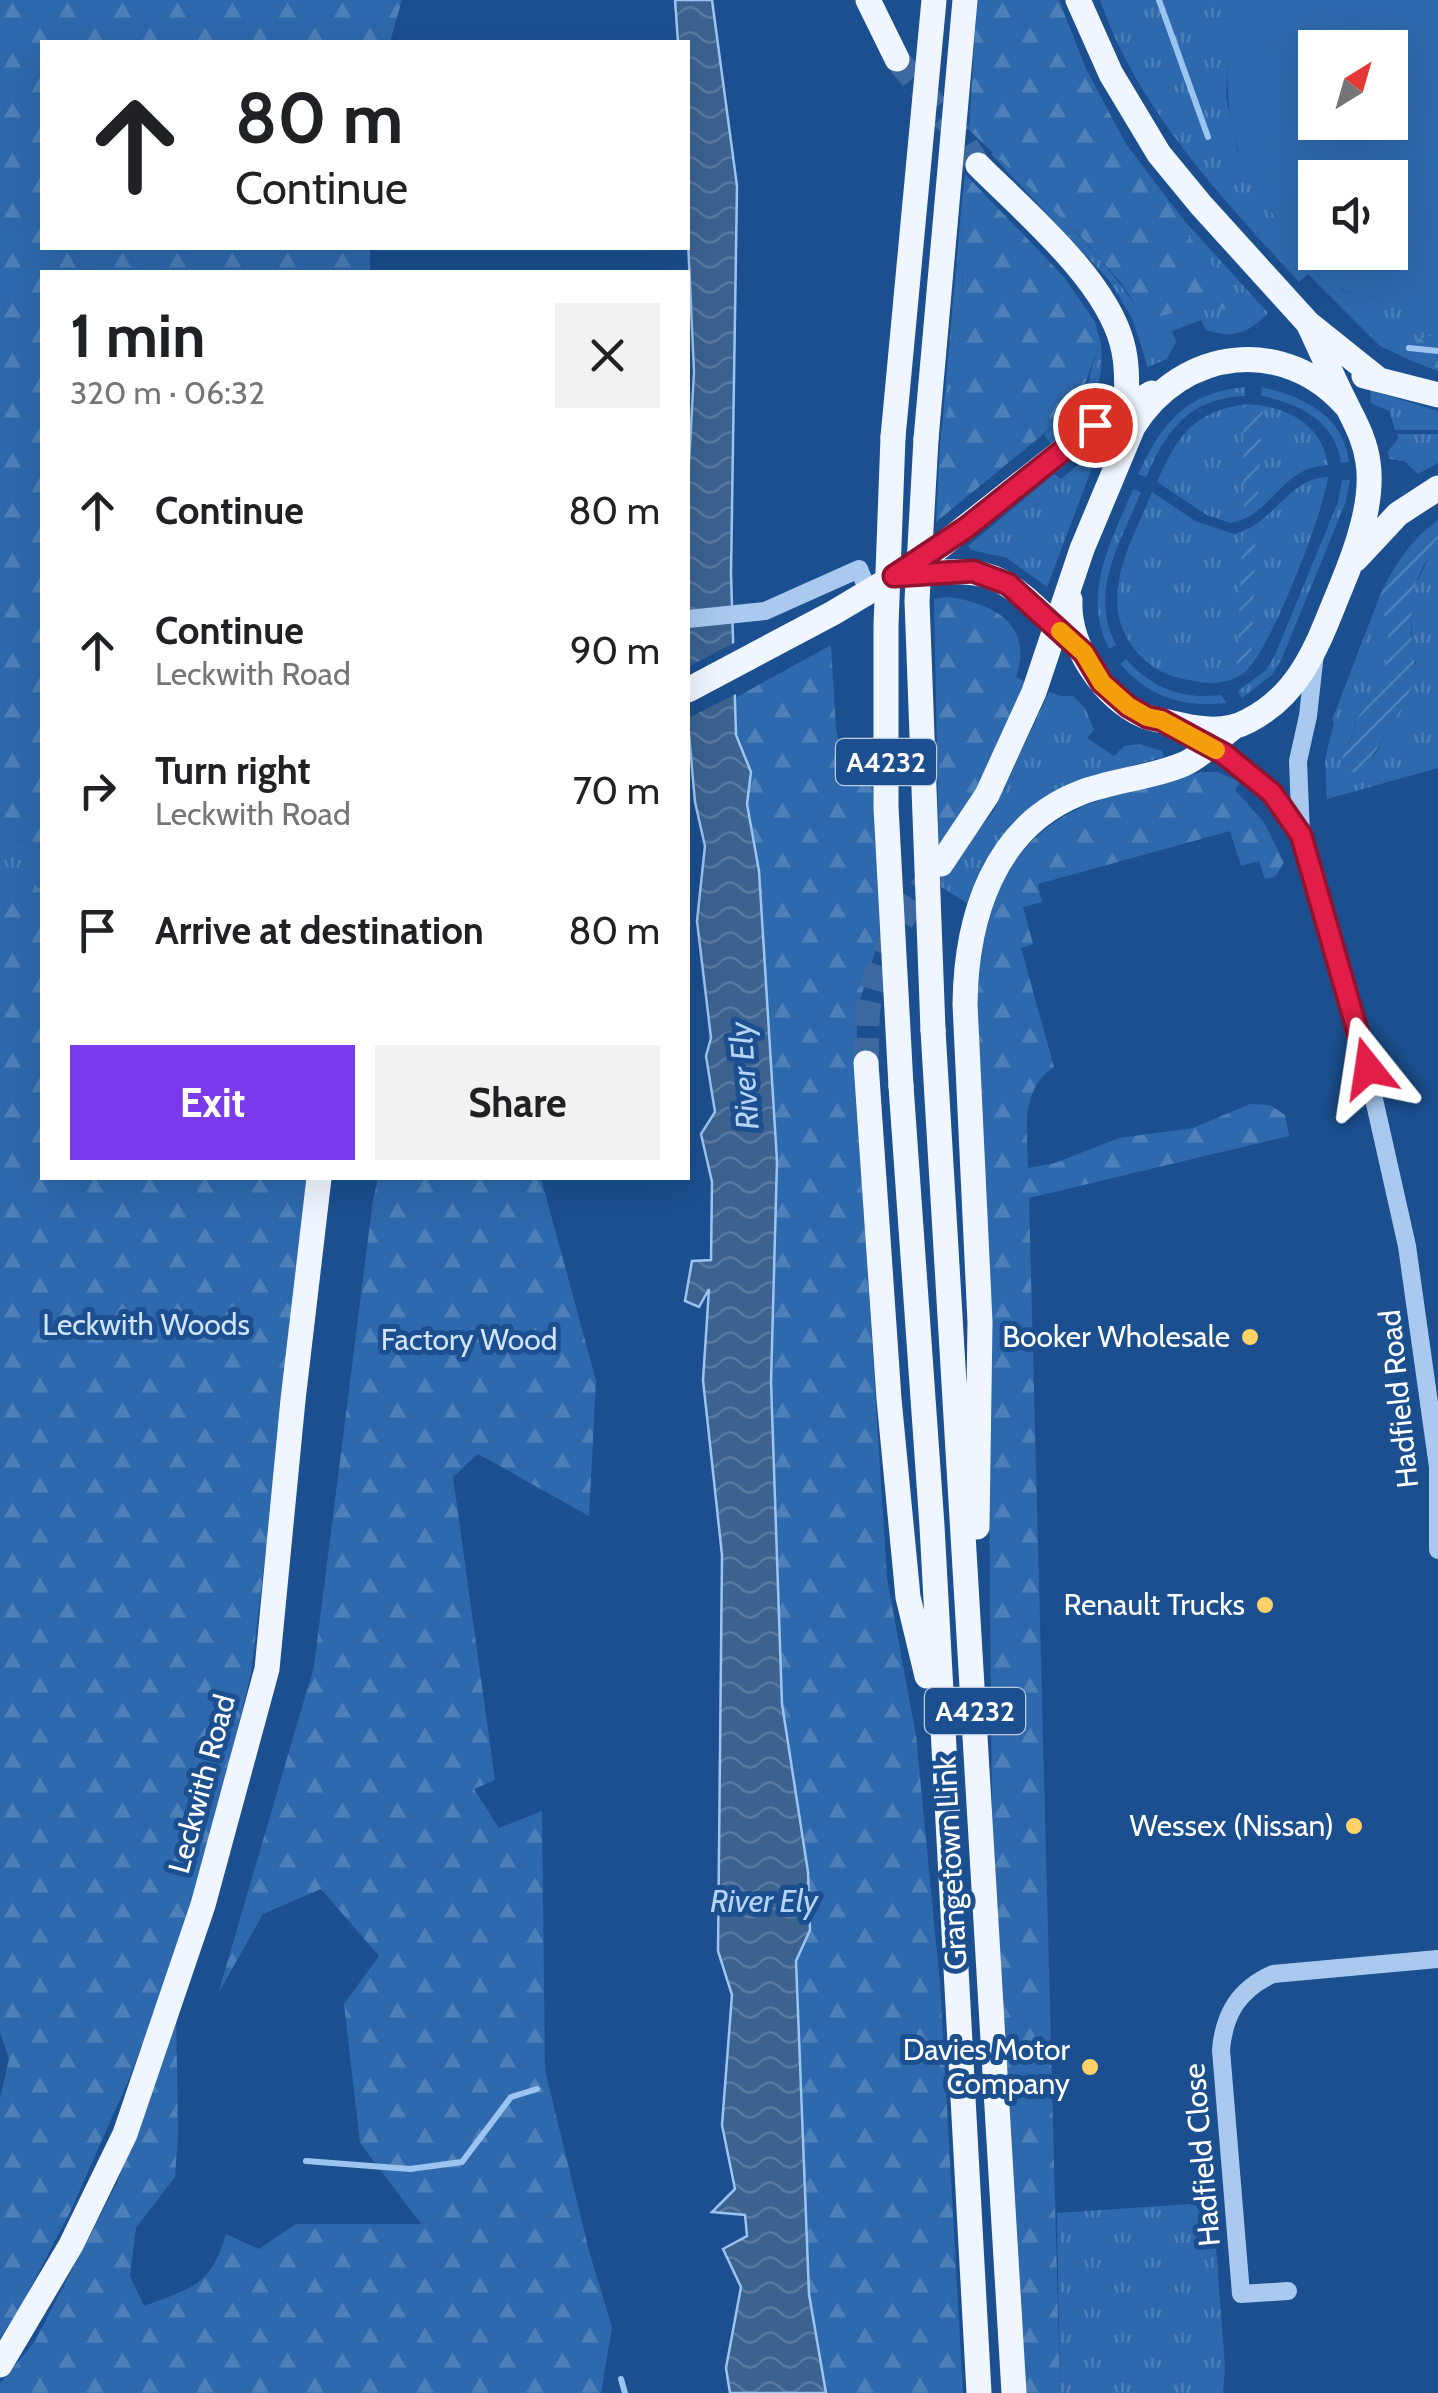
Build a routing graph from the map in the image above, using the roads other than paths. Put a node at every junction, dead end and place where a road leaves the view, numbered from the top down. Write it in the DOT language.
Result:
graph roads {
  1 [pos="868,0"];
  2 [pos="934,0"];
  3 [pos="966,0"];
  4 [pos="1078,0"];
  5 [pos="897,59"];
  6 [pos="978,164"];
  7 [pos="1308,323"];
  8 [pos="1285,364"];
  9 [pos="1331,370"];
  10 [pos="1378,378"];
  11 [pos="1166,386"];
  12 [pos="1438,396"];
  13 [pos="1126,408"];
  14 [pos="1348,408"];
  15 [pos="1125,445"];
  16 [pos="1438,488"];
  17 [pos="894,576"];
  18 [pos="1345,576"];
  19 [pos="1072,580"];
  20 [pos="868,591"];
  21 [pos="690,619"];
  22 [pos="1057,627"];
  23 [pos="1316,650"];
  24 [pos="1084,653"];
  25 [pos="690,689"];
  26 [pos="1161,720"];
  27 [pos="1234,727"];
  28 [pos="1208,746"];
  29 [pos="1301,835"];
  30 [pos="941,864"];
  31 [pos="866,1062"];
  32 [pos="319,1180"];
  33 [pos="1438,1550"];
  34 [pos="968,1599"];
  35 [pos="941,1734"];
  36 [pos="1438,1959"];
  37 [pos="1288,2292"];
  38 [pos="0,2365"];
  39 [pos="979,2393"];
  40 [pos="1014,2393"];
  1 -- 5 [label="main road"];
  2 -- 35 [label="main road, Grangetown Link / A4232, bridge"];
  3 -- 34 [label="main road, Grangetown Link / A4232, bridge"];
  4 -- 7 [label="main road"];
  6 -- 13 [label="main road"];
  7 -- 9 [label="main road"];
  7 -- 10 [label="main road"];
  8 -- 9 [label="main road"];
  8 -- 11 [label="main road"];
  8 -- 14 [label="main road"];
  9 -- 10 [label="main road"];
  9 -- 14 [label="main road"];
  10 -- 12 [label="main road"];
  11 -- 13 [label="main road"];
  11 -- 15 [label="main road"];
  13 -- 15 [label="main road"];
  13 -- 17 [label="main road"];
  14 -- 18 [label="main road"];
  15 -- 19 [label="main road"];
  16 -- 18 [label="main road"];
  17 -- 20 [label="main road"];
  17 -- 22 [label="main road"];
  18 -- 23 [label="main road"];
  19 -- 22 [label="main road"];
  19 -- 24 [label="main road"];
  20 -- 21 [label="street"];
  20 -- 25 [label="main road"];
  22 -- 24 [label="main road"];
  22 -- 30 [label="main road"];
  23 -- 27 [label="main road"];
  23 -- 29 [label="street"];
  24 -- 26 [label="main road"];
  26 -- 27 [label="main road"];
  26 -- 28 [label="street"];
  27 -- 28 [label="main road"];
  28 -- 29 [label="street"];
  28 -- 34 [label="main road"];
  29 -- 33 [label="street, Hadfield Road"];
  31 -- 35 [label="main road"];
  32 -- 38 [label="main road, Leckwith Road"];
  34 -- 40 [label="main road, Grangetown Link / A4232"];
  35 -- 39 [label="main road, Grangetown Link / A4232"];
  36 -- 37 [label="street, Hadfield Close"];
}
